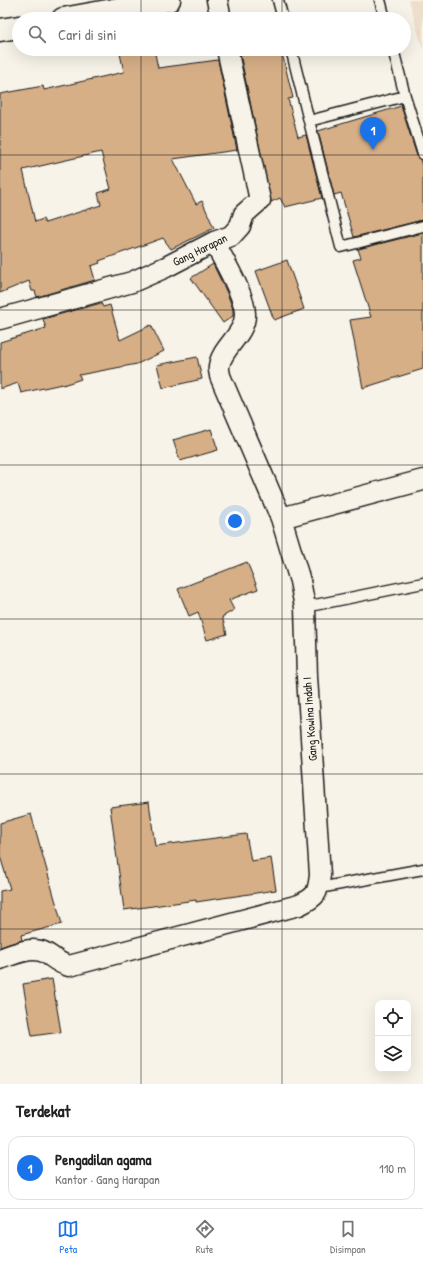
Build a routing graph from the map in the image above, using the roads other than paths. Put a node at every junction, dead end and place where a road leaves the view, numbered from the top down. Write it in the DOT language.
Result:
graph roads {
  1 [pos="169,0"];
  2 [pos="217,0"];
  3 [pos="278,0"];
  4 [pos="380,0"];
  5 [pos="103,12"];
  6 [pos="220,12"];
  7 [pos="281,12"];
  8 [pos="383,12"];
  9 [pos="12,28"];
  10 [pos="0,30"];
  11 [pos="229,56"];
  12 [pos="293,56"];
  13 [pos="395,56"];
  14 [pos="405,96"];
  15 [pos="309,121"];
  16 [pos="423,154"];
  17 [pos="423,226"];
  18 [pos="214,242"];
  19 [pos="0,319"];
  20 [pos="423,480"];
  21 [pos="281,518"];
  22 [pos="423,583"];
  23 [pos="305,607"];
  24 [pos="423,869"];
  25 [pos="319,888"];
  26 [pos="0,959"];
  1 -- 5 [label="street"];
  2 -- 6 [label="street"];
  3 -- 7 [label="lane"];
  4 -- 8 [label="lane"];
  9 -- 10 [label="street"];
  11 -- 18 [label="street, Gang Harapan"];
  12 -- 15 [label="lane"];
  13 -- 14 [label="lane"];
  14 -- 15 [label="lane"];
  14 -- 16 [label="lane"];
  15 -- 17 [label="lane"];
  18 -- 19 [label="street, Gang Harapan"];
  18 -- 21 [label="street, Gang Kowina Indah I"];
  20 -- 21 [label="street"];
  21 -- 23 [label="street, Gang Kowina Indah I"];
  22 -- 23 [label="lane"];
  23 -- 25 [label="street, Gang Kowina Indah I"];
  24 -- 25 [label="lane"];
  25 -- 26 [label="street"];
}
